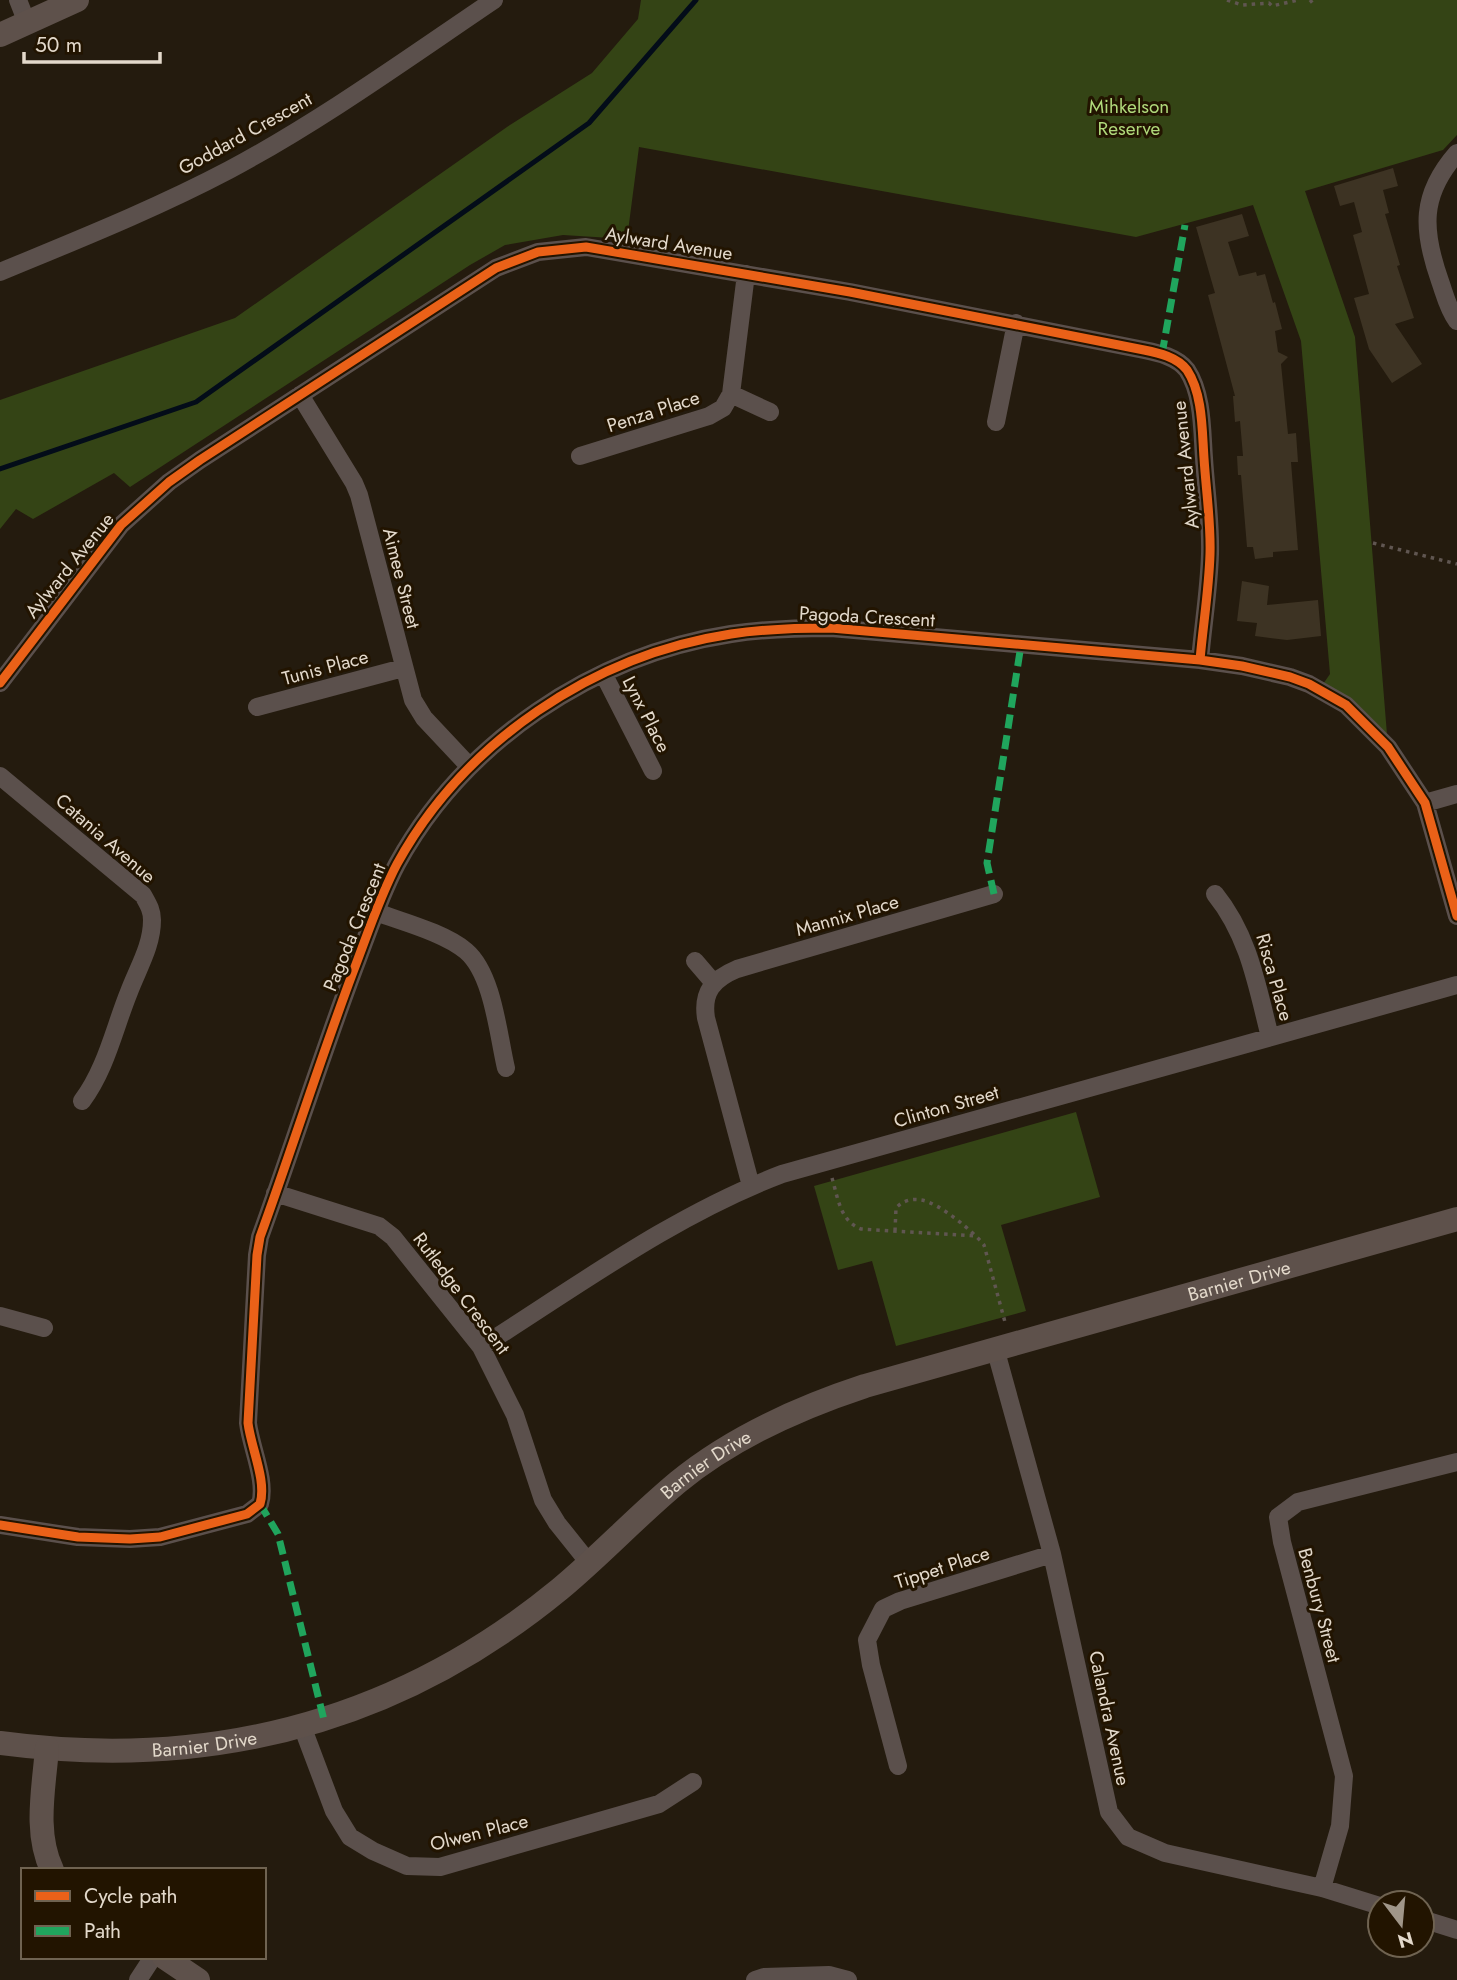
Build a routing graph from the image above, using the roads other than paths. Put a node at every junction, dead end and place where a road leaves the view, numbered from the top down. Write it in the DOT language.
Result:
graph roads {
  1 [pos="18,0"];
  2 [pos="77,0"];
  3 [pos="494,0"];
  4 [pos="27,23"];
  5 [pos="0,35"];
  6 [pos="1457,153"];
  7 [pos="0,272"];
  8 [pos="746,274"];
  9 [pos="1457,321"];
  10 [pos="1016,323"];
  11 [pos="730,394"];
  12 [pos="300,395"];
  13 [pos="771,412"];
  14 [pos="996,422"];
  15 [pos="580,456"];
  16 [pos="1200,660"];
  17 [pos="403,668"];
  18 [pos="604,674"];
  19 [pos="0,683"];
  20 [pos="257,707"];
  21 [pos="469,766"];
  22 [pos="653,771"];
  23 [pos="0,776"];
  24 [pos="1457,794"];
  25 [pos="1424,803"];
  26 [pos="995,894"];
  27 [pos="1214,894"];
  28 [pos="376,912"];
  29 [pos="1457,916"];
  30 [pos="695,961"];
  31 [pos="713,982"];
  32 [pos="1457,985"];
  33 [pos="1270,1037"];
  34 [pos="506,1068"];
  35 [pos="82,1101"];
  36 [pos="751,1186"];
  37 [pos="275,1193"];
  38 [pos="1457,1219"];
  39 [pos="0,1316"];
  40 [pos="44,1328"];
  41 [pos="481,1347"];
  42 [pos="995,1348"];
  43 [pos="1457,1462"];
  44 [pos="0,1525"];
  45 [pos="1052,1554"];
  46 [pos="589,1563"];
  47 [pos="302,1726"];
  48 [pos="0,1743"];
  49 [pos="47,1748"];
  50 [pos="898,1766"];
  51 [pos="692,1782"];
  52 [pos="51,1868"];
  53 [pos="1322,1888"];
  54 [pos="1366,1902"];
  55 [pos="1436,1923"];
  56 [pos="1457,1930"];
  57 [pos="152,1959"];
  58 [pos="167,1959"];
  59 [pos="830,1977"];
  60 [pos="138,1980"];
  61 [pos="198,1980"];
  62 [pos="754,1980"];
  63 [pos="848,1980"];
  1 -- 4 [label="street"];
  2 -- 4 [label="street"];
  3 -- 7 [label="street, Goddard Crescent"];
  4 -- 5 [label="street"];
  6 -- 9 [label="street"];
  8 -- 10 [label="street, Aylward Avenue"];
  8 -- 11 [label="street"];
  8 -- 12 [label="street, Aylward Avenue"];
  10 -- 14 [label="street"];
  10 -- 16 [label="street, Aylward Avenue"];
  11 -- 13 [label="street"];
  11 -- 15 [label="street, Penza Place"];
  12 -- 17 [label="street, Aimee Street"];
  12 -- 19 [label="street, Aylward Avenue"];
  16 -- 18 [label="street, Pagoda Crescent"];
  16 -- 25 [label="street, Pagoda Crescent"];
  17 -- 20 [label="street, Tunis Place"];
  17 -- 21 [label="street, Aimee Street"];
  18 -- 21 [label="street, Pagoda Crescent"];
  18 -- 22 [label="street, Lynx Place"];
  21 -- 28 [label="street, Pagoda Crescent"];
  23 -- 35 [label="street, Catania Avenue"];
  24 -- 25 [label="street"];
  25 -- 29 [label="street, Pagoda Crescent"];
  26 -- 31 [label="street, Mannix Place"];
  27 -- 33 [label="street, Risca Place"];
  28 -- 34 [label="street"];
  28 -- 37 [label="street, Pagoda Crescent"];
  30 -- 31 [label="street"];
  31 -- 36 [label="street"];
  32 -- 33 [label="street, Clinton Street"];
  33 -- 36 [label="street, Clinton Street"];
  36 -- 41 [label="street, Clinton Street"];
  37 -- 41 [label="street, Rutledge Crescent"];
  37 -- 44 [label="street, Pagoda Crescent"];
  38 -- 42 [label="street, Barnier Drive"];
  39 -- 40 [label="street"];
  41 -- 46 [label="street, Rutledge Crescent"];
  42 -- 45 [label="street, Calandra Avenue"];
  42 -- 46 [label="street, Barnier Drive"];
  43 -- 53 [label="street, Benbury Street"];
  45 -- 50 [label="street, Tippet Place"];
  45 -- 53 [label="street, Calandra Avenue"];
  46 -- 47 [label="street, Barnier Drive"];
  47 -- 49 [label="street, Barnier Drive"];
  47 -- 51 [label="street, Olwen Place"];
  48 -- 49 [label="street, Barnier Drive"];
  49 -- 52 [label="street"];
  53 -- 54 [label="street, Calandra Avenue"];
  55 -- 56 [label="street"];
  57 -- 60 [label="street"];
  58 -- 61 [label="street"];
  59 -- 62 [label="street"];
  59 -- 63 [label="street"];
}
